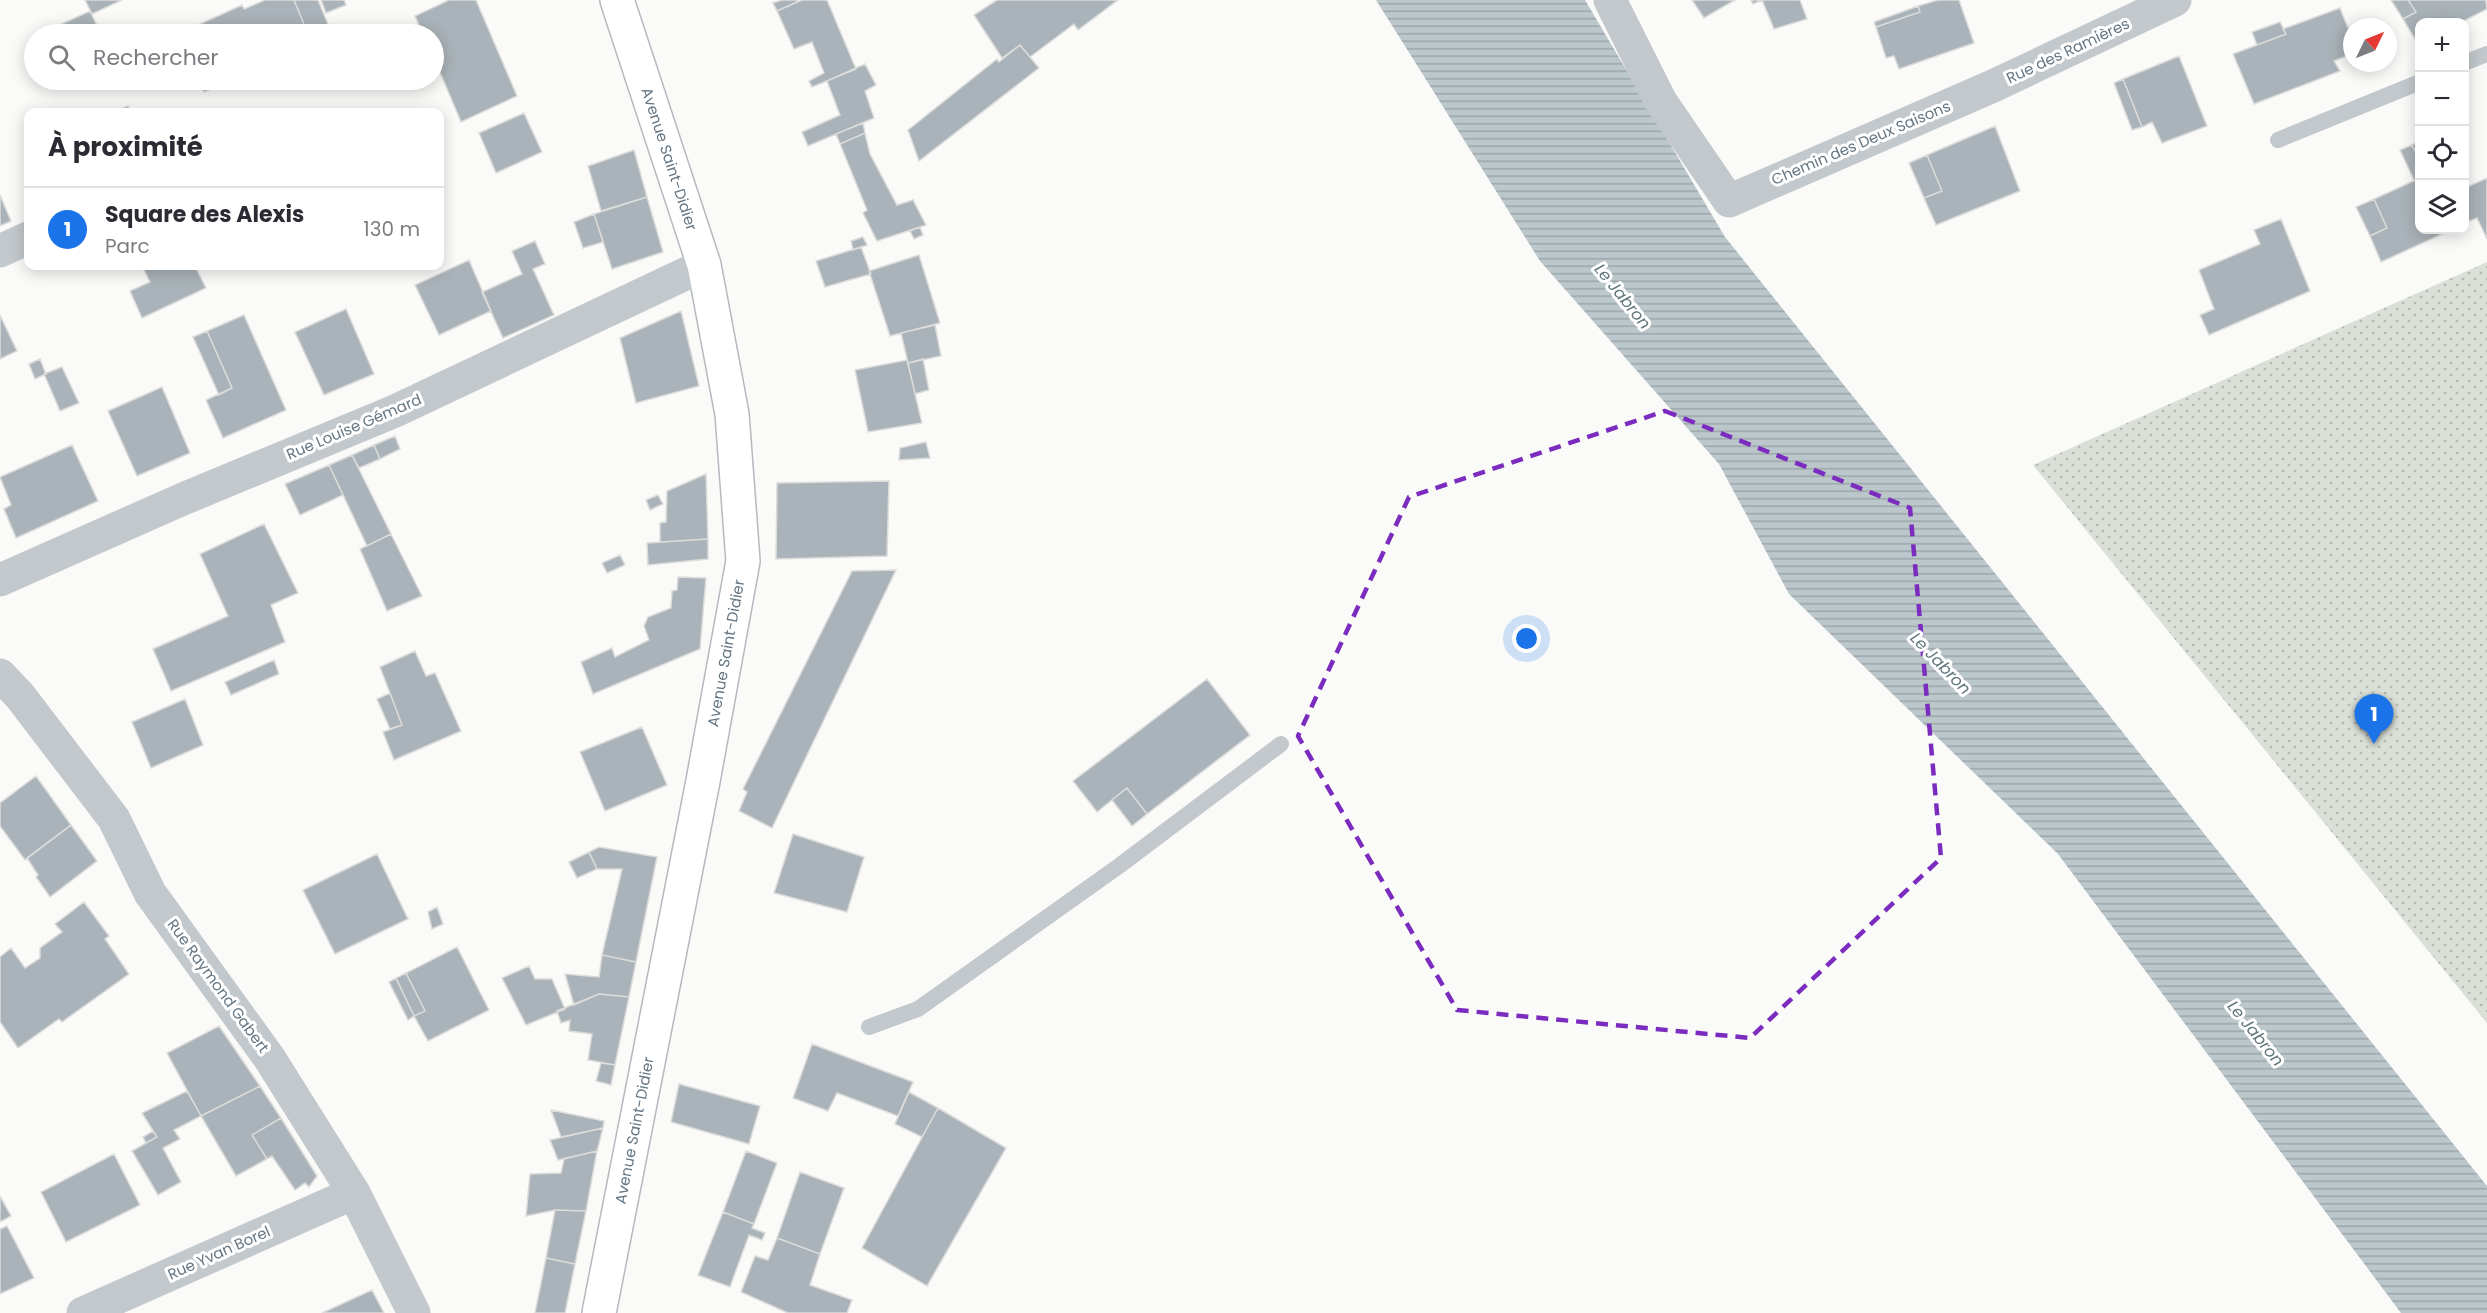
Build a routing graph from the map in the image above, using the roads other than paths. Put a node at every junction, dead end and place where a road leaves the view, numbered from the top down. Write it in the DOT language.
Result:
graph roads {
  1 [pos="617,0"];
  2 [pos="1610,0"];
  3 [pos="2175,0"];
  4 [pos="2487,54"];
  5 [pos="2469,61"];
  6 [pos="2415,84"];
  7 [pos="1993,86"];
  8 [pos="2278,140"];
  9 [pos="24,240"];
  10 [pos="0,251"];
  11 [pos="704,265"];
  12 [pos="0,580"];
  13 [pos="7,694"];
  14 [pos="1281,744"];
  15 [pos="869,1027"];
  16 [pos="354,1193"];
  17 [pos="83,1313"];
  18 [pos="414,1313"];
  19 [pos="599,1313"];
  1 -- 11 [label="street, Avenue Saint-Didier"];
  2 -- 7 [label="street, Chemin des Deux Saisons"];
  3 -- 7 [label="street, Rue des Ramières"];
  4 -- 5 [label="lane"];
  6 -- 8 [label="lane"];
  9 -- 10 [label="street"];
  11 -- 12 [label="street, Rue Louise Gémard"];
  11 -- 19 [label="street, Avenue Saint-Didier"];
  13 -- 16 [label="street, Rue Raymond Gabert"];
  14 -- 15 [label="lane"];
  16 -- 17 [label="street, Rue Yvan Borel"];
  16 -- 18 [label="street, Rue Raymond Gabert"];
}
